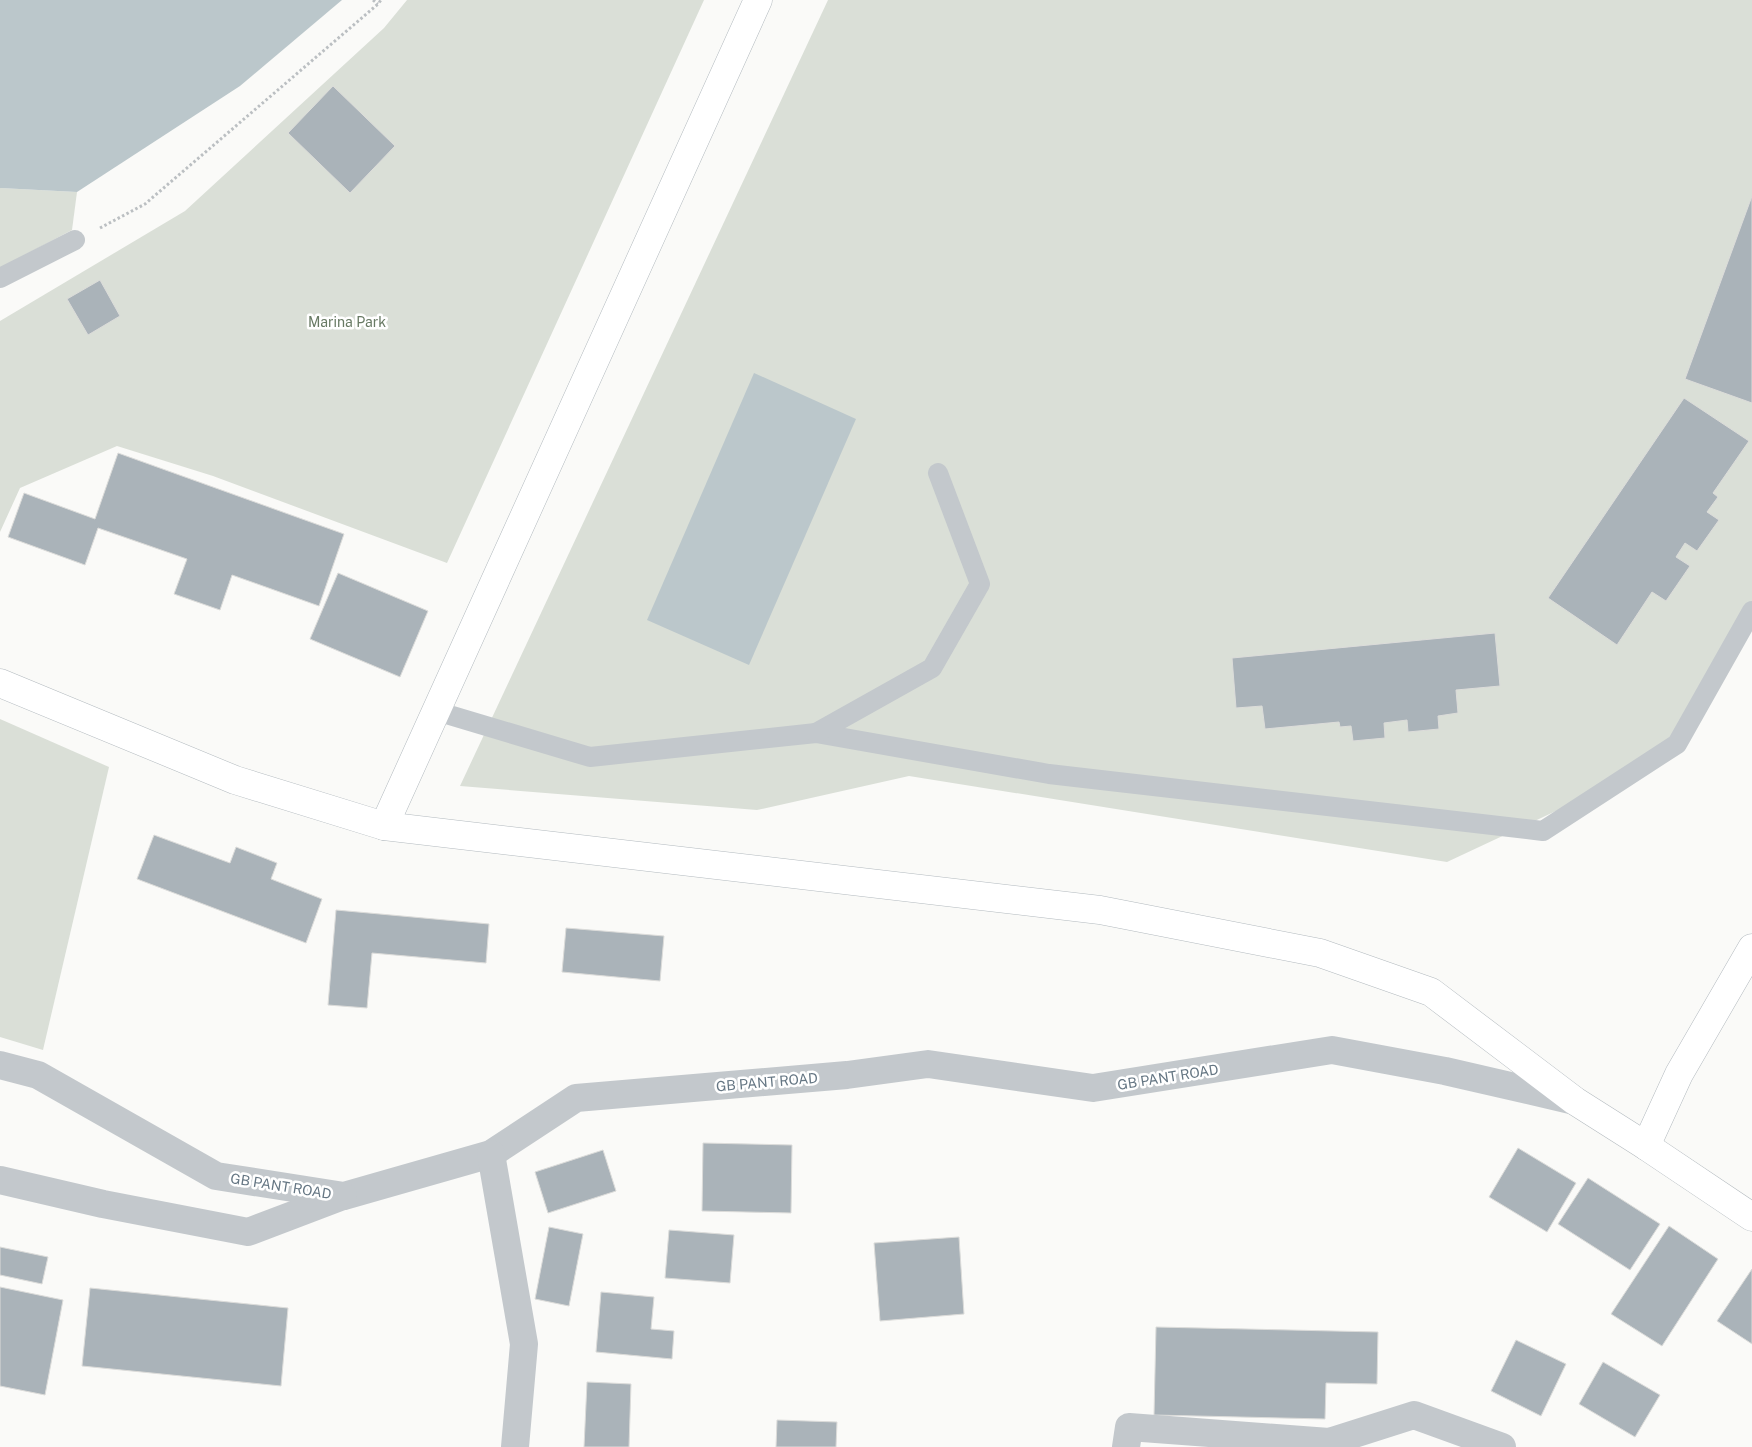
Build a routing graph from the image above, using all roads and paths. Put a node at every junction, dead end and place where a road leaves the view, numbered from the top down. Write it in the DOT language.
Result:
graph roads {
  1 [pos="373,0"];
  2 [pos="382,0"];
  3 [pos="758,0"];
  4 [pos="378,4"];
  5 [pos="75,240"];
  6 [pos="0,278"];
  7 [pos="938,473"];
  8 [pos="1752,611"];
  9 [pos="0,683"];
  10 [pos="436,711"];
  11 [pos="816,733"];
  12 [pos="384,826"];
  13 [pos="1752,948"];
  14 [pos="0,1065"];
  15 [pos="1575,1101"];
  16 [pos="1646,1146"];
  17 [pos="492,1154"];
  18 [pos="0,1180"];
  19 [pos="344,1196"];
  20 [pos="1752,1217"];
  21 [pos="515,1447"];
  22 [pos="1126,1447"];
  23 [pos="1502,1447"];
  1 -- 4 [label="path"];
  2 -- 4 [label="path"];
  3 -- 10 [label="main road"];
  4 -- 5 [label="path"];
  5 -- 6 [label="lane"];
  7 -- 11 [label="lane"];
  8 -- 11 [label="lane"];
  9 -- 12 [label="main road"];
  10 -- 11 [label="lane"];
  10 -- 12 [label="main road"];
  12 -- 15 [label="main road"];
  13 -- 16 [label="main road"];
  14 -- 19 [label="street, GB PANT ROAD"];
  15 -- 16 [label="main road"];
  15 -- 17 [label="street, GB PANT ROAD"];
  16 -- 20 [label="main road"];
  17 -- 19 [label="street, GB PANT ROAD"];
  17 -- 21 [label="street"];
  18 -- 19 [label="street"];
  22 -- 23 [label="street"];
}
